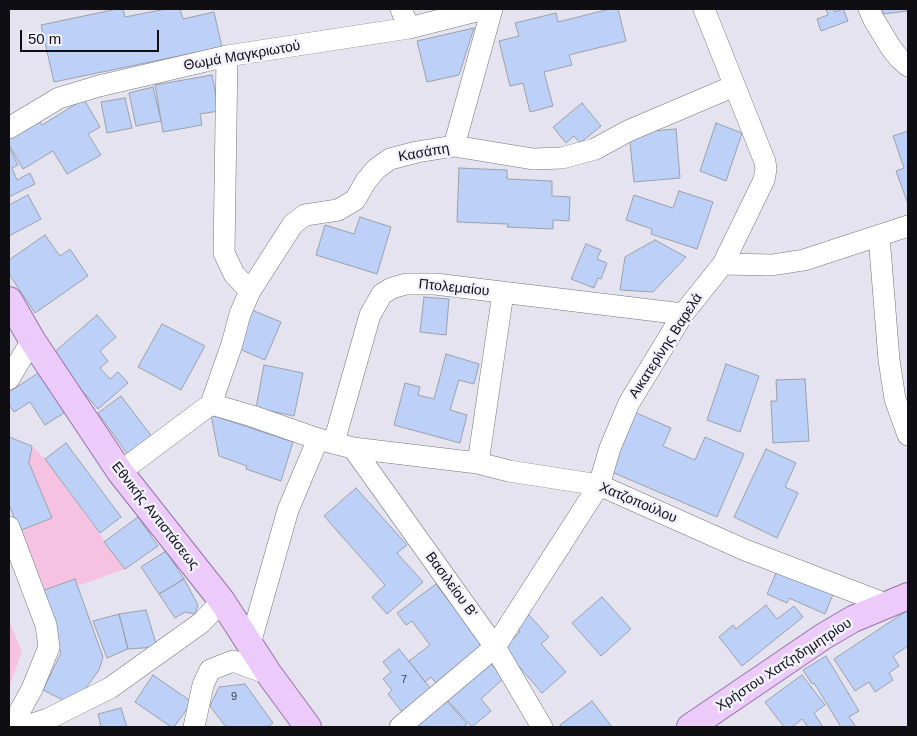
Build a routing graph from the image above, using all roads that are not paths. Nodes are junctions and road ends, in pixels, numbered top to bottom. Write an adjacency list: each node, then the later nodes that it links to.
1 (484, 9): 5 (street, Θωμά Μαγκριωτού)
2 (492, 9): 10 (street)
3 (704, 9): 8 (street, Αικατερίνης Βαρελά)
4 (869, 9): 7 (street)
5 (402, 14): 6 (street, Θωμά Μαγκριωτού)
6 (227, 56): 9 (street, Θωμά Μαγκριωτού); 14 (street)
7 (908, 66)
8 (734, 86): 10 (street, Κασάπη); 13 (street, Αικατερίνης Βαρελά)
9 (9, 128)
10 (454, 146): 14 (street, Κασάπη)
11 (908, 226): 12 (street)
12 (879, 236): 13 (street); 21 (street)
13 (723, 264): 17 (street, Αικατερίνης Βαρελά)
14 (250, 291): 20 (street, Κασάπη)
15 (502, 293): 17 (street, Πτολεμαίου); 22 (street, Πτολεμαίου); 23 (street)
16 (9, 300): 18 (main road, Εθνικής Αντιστάσεως)
17 (683, 314): 25 (street, Αικατερίνης Βαρελά)
18 (32, 340): 19 (street); 24 (main road, Εθνικής Αντιστάσεως)
19 (9, 379)
20 (211, 404): 22 (street); 24 (street)
21 (908, 435)
22 (335, 443): 23 (street, Χατζοπούλου); 29 (street, Πτολεμαίου); 30 (street, Βασιλείου Β')
23 (478, 463): 25 (street, Χατζοπούλου)
24 (120, 472): 28 (main road, Εθνικής Αντιστάσεως)
25 (599, 486): 27 (street, Χατζοπούλου); 30 (street, Αικατερίνης Βαρελά)
26 (9, 527): 32 (street)
27 (897, 600): 37 (main road, Χρήστου Χατζηδημητρίου)
28 (222, 601): 29 (main road, Εθνικής Αντιστάσεως); 32 (street)
29 (250, 644): 31 (main road, Εθνικής Αντιστάσεως)
30 (495, 646): 35 (street, Αικατερίνης Βαρελά); 36 (street, Βασιλείου Β')
31 (269, 674): 33 (street); 34 (main road, Εθνικής Αντιστάσεως)
32 (11, 727)
33 (194, 727)
34 (308, 727)
35 (400, 727)
36 (542, 727)
37 (690, 727)

